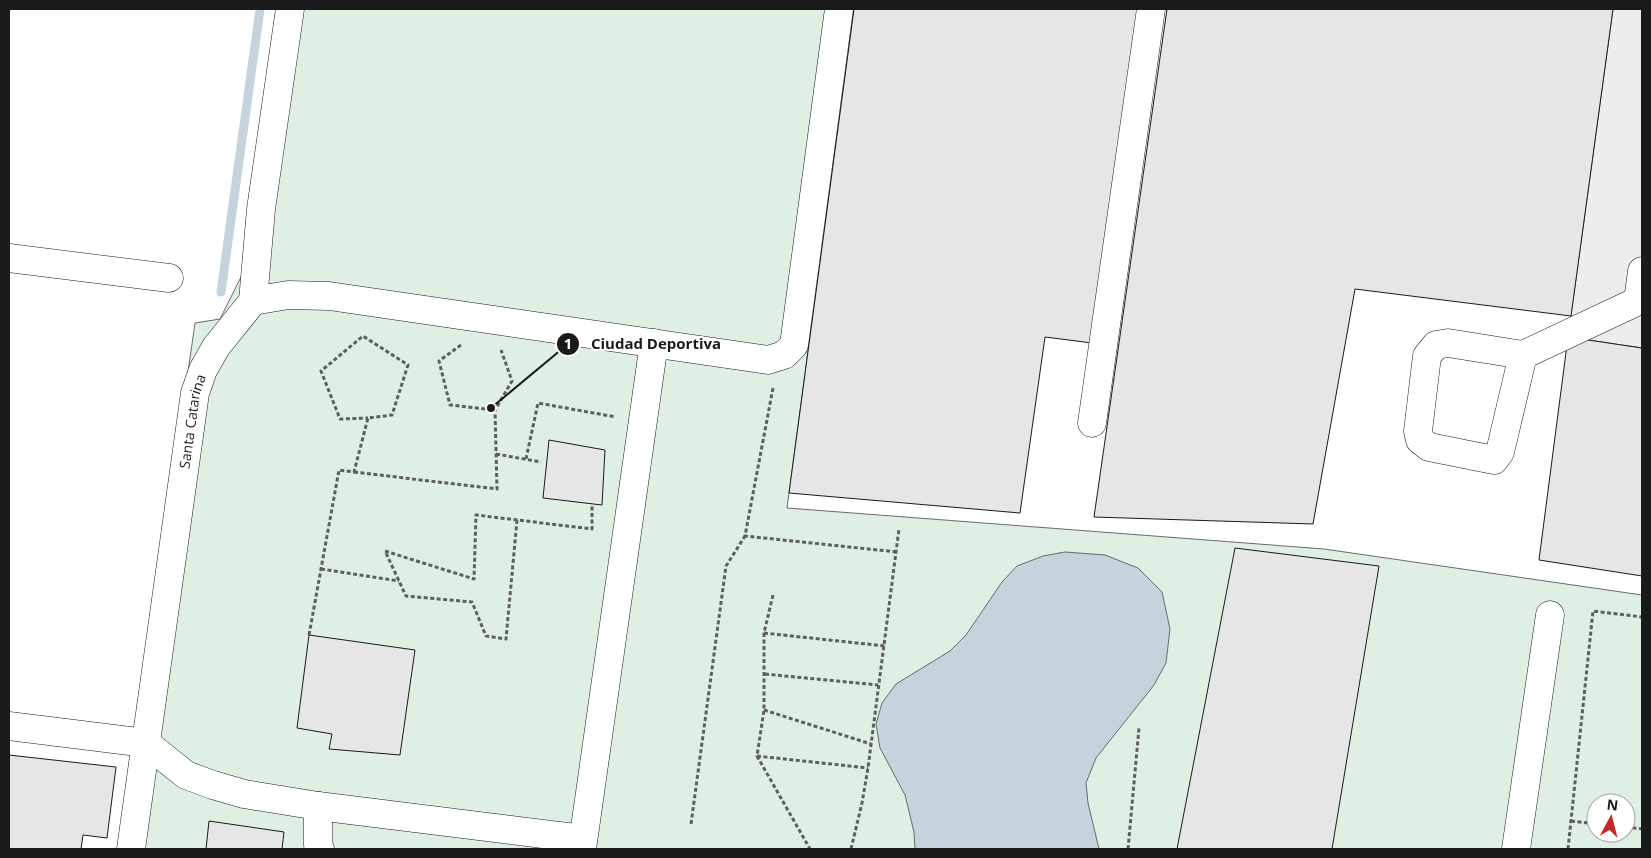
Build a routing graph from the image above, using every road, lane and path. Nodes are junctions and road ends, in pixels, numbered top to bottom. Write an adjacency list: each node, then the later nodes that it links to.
1 (290, 9): 7 (street)
2 (839, 9): 10 (street)
3 (1151, 9): 17 (street)
4 (9, 258): 6 (street)
5 (1642, 271): 8 (street)
6 (169, 278)
7 (253, 300): 10 (street); 40 (street, Santa Catarina)
8 (1640, 301): 12 (street)
9 (462, 343): 14 (path)
10 (654, 343): 48 (street)
11 (500, 348): 14 (path)
12 (1524, 356): 12 (street)
13 (773, 386): 25 (path)
14 (495, 410): 18 (path)
15 (368, 418): 15 (path); 21 (path)
16 (623, 418): 19 (path)
17 (1092, 423)
18 (496, 454): 19 (path); 21 (path)
19 (526, 459): 20 (path)
20 (541, 462)
21 (354, 472): 27 (path)
22 (592, 504): 23 (path)
23 (517, 520): 28 (path); 28 (path)
24 (899, 529): 26 (path)
25 (745, 536): 26 (path); 47 (path)
26 (897, 552): 34 (path)
27 (321, 569): 28 (path); 33 (path)
28 (399, 581)
29 (773, 595): 32 (path)
30 (1550, 614): 54 (street)
31 (1642, 617): 45 (path)
32 (764, 632): 34 (path); 35 (path)
33 (310, 635)
34 (885, 646): 36 (path)
35 (765, 674): 36 (path); 37 (path)
36 (878, 685): 41 (path)
37 (764, 710): 41 (path); 42 (path)
38 (9, 726): 40 (street)
39 (1139, 728): 53 (path)
40 (146, 743): 44 (street); 49 (street, Santa Catarina)
41 (871, 744): 43 (path)
42 (757, 756): 43 (path); 51 (path)
43 (868, 768): 52 (path)
44 (318, 806): 48 (street); 50 (street)
45 (1571, 821): 46 (path); 55 (path)
46 (1586, 823)
47 (691, 824)
48 (582, 844)
49 (131, 849)
50 (320, 849)
51 (810, 849)
52 (851, 849)
53 (1128, 849)
54 (1516, 849)
55 (1568, 849)

